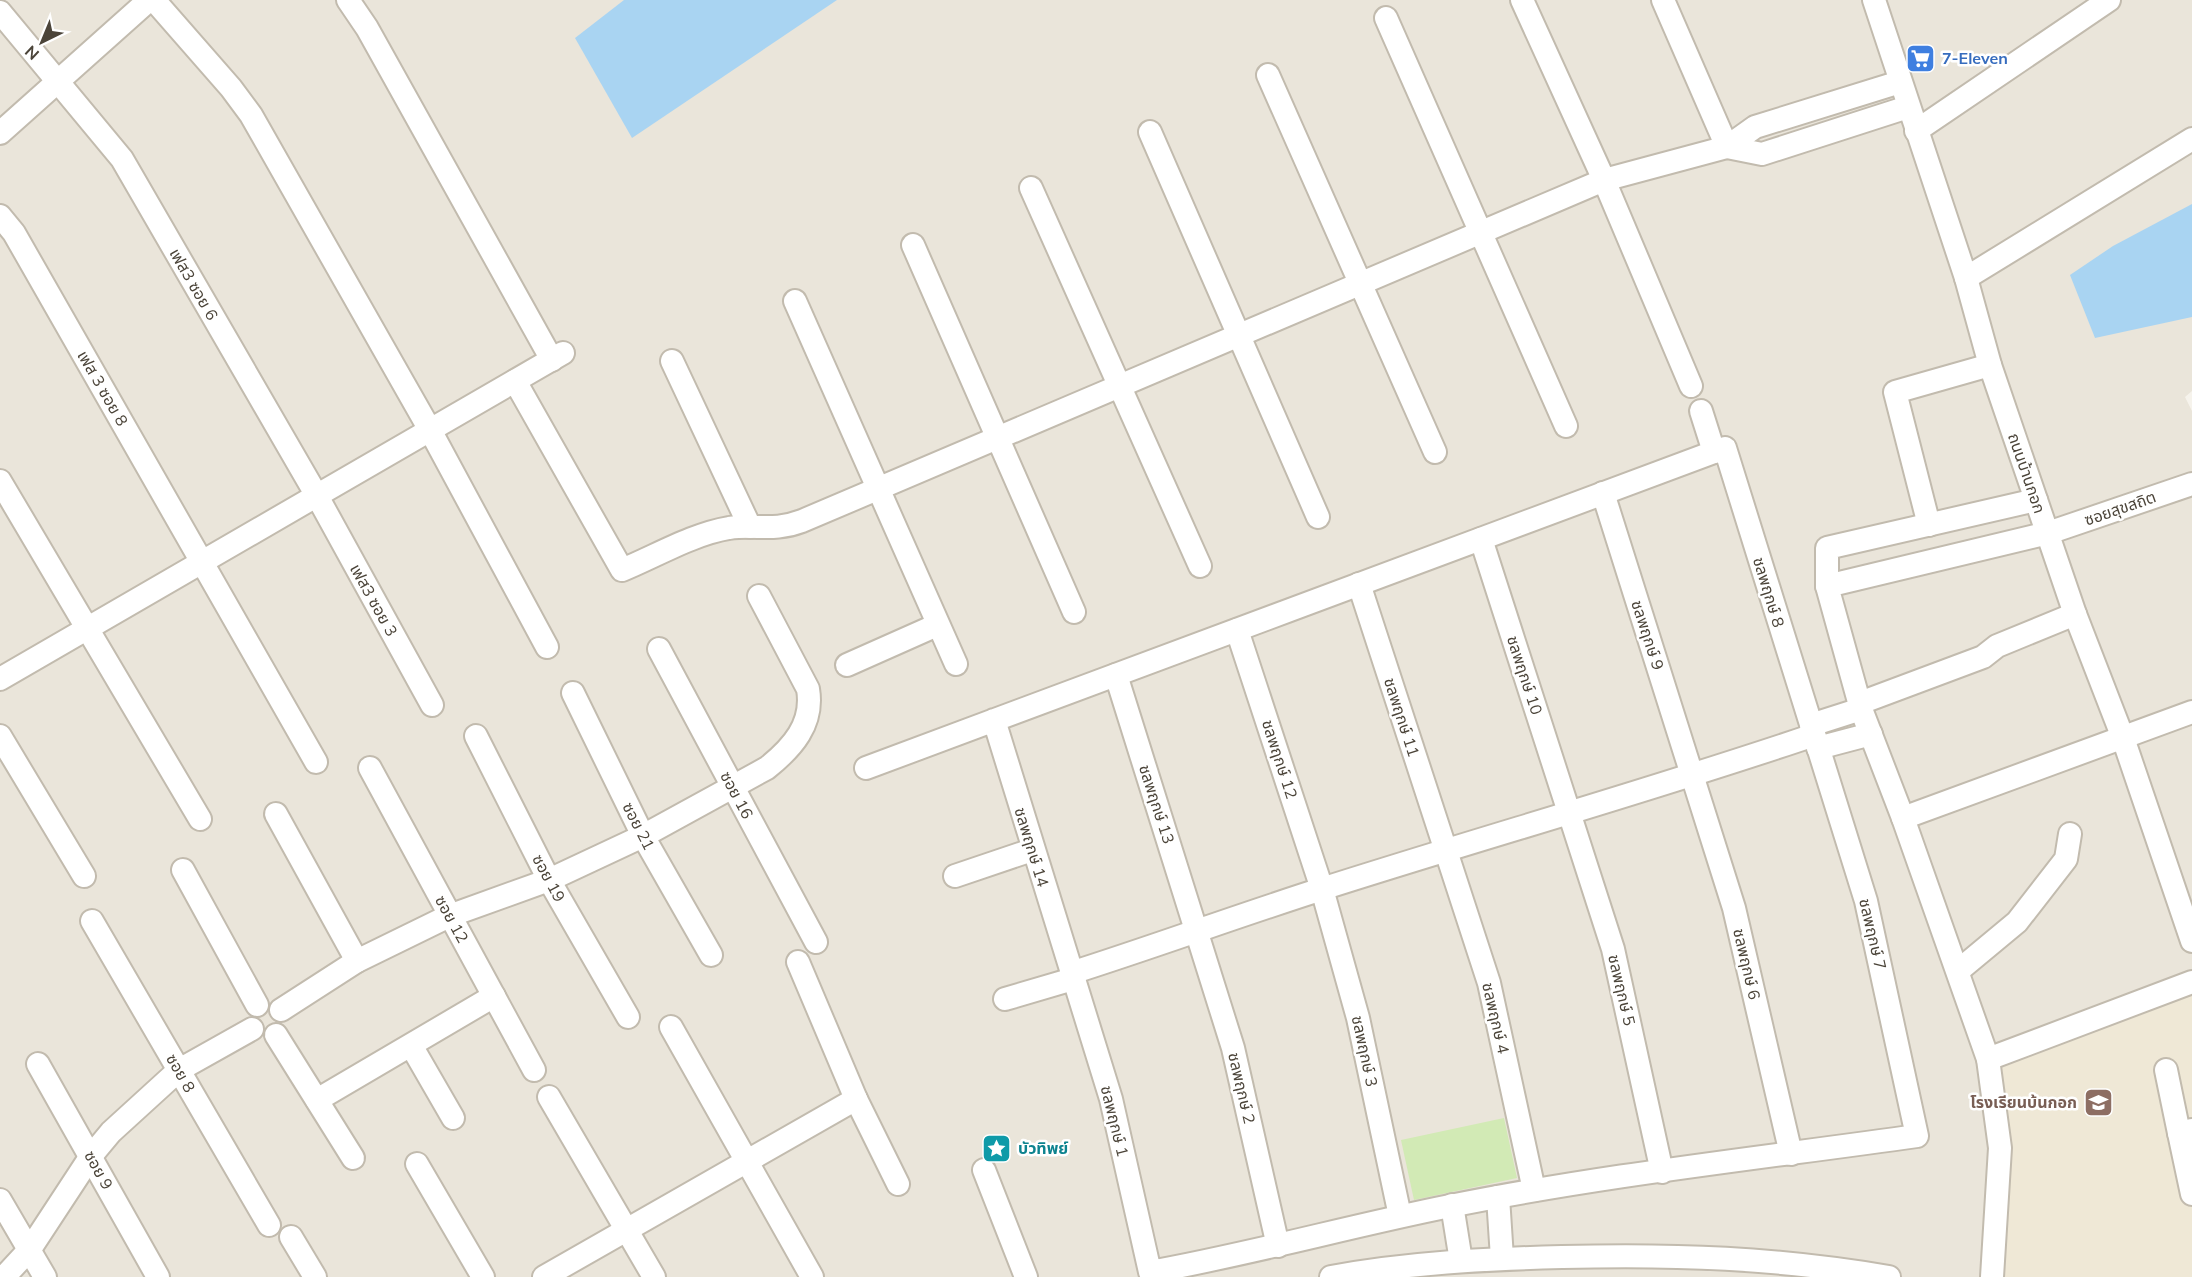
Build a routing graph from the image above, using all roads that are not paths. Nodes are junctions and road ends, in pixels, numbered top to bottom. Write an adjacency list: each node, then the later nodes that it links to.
1 (151, 0): 11 (street); 34 (street)
2 (348, 0): 29 (street)
3 (1522, 0): 18 (street)
4 (1663, 0): 17 (street)
5 (1874, 0): 10 (street, ถนนบ้านกอก)
6 (2109, 0): 13 (street)
7 (0, 12): 11 (street, เฟส3 ซอย 6)
8 (1386, 18): 21 (street)
9 (1268, 75): 24 (street)
10 (1900, 82): 12 (street, ถนนบ้านกอก); 17 (street)
11 (56, 83): 15 (street); 42 (street, เฟส3 ซอย 6)
12 (1908, 107): 13 (street, ถนนบ้านกอก); 17 (street)
13 (1916, 131): 23 (street, ถนนบ้านกอก)
14 (1149, 132): 26 (street)
15 (0, 133)
16 (2192, 139): 23 (street)
17 (1727, 147): 18 (street)
18 (1604, 180): 21 (street); 30 (street)
19 (1031, 188): 31 (street)
20 (0, 216): 49 (street, เฟส 3 ซอย 8)
21 (1482, 233): 24 (street); 33 (street)
22 (913, 245): 35 (street)
23 (1966, 278): 28 (street, ถนนบ้านกอก)
24 (1361, 284): 26 (street); 37 (street)
25 (795, 302): 40 (street)
26 (1240, 336): 31 (street); 44 (street)
27 (672, 361): 46 (street)
28 (1990, 365): 43 (street, ถนนบ้านกอก); 45 (street)
29 (515, 381): 34 (street); 46 (street)
30 (1691, 386)
31 (1120, 387): 35 (street); 50 (street)
32 (1701, 411): 36 (street, ชลพฤกษ์ 8)
33 (1566, 426)
34 (430, 430): 42 (street); 59 (street)
35 (999, 439): 40 (street); 54 (street)
36 (1719, 450): 41 (street); 73 (street, ชลพฤกษ์ 8)
37 (1436, 452)
38 (0, 481): 57 (street)
39 (2192, 484): 47 (street, ซอยสุขสถิต)
40 (879, 490): 46 (street); 56 (street)
41 (1603, 493): 48 (street); 78 (street, ชลพฤกษ์ 9)
42 (317, 496): 49 (street); 66 (street, เฟส3 ซอย 3)
43 (2036, 500): 45 (street); 47 (street, ถนนบ้านกอก)
44 (1318, 517)
45 (1929, 525): 52 (street)
46 (750, 527)
47 (2048, 533): 52 (street, ซอยสุขสถิต); 55 (street, ถนนบ้านกอก)
48 (1481, 539): 51 (street); 80 (street, ชลพฤกษ์ 10)
49 (203, 561): 57 (street); 75 (street, เฟส 3 ซอย 8)
50 (1200, 566)
51 (1359, 584): 58 (street); 87 (street, ชลพฤกษ์ 11)
52 (1827, 586): 67 (street)
53 (759, 596): 79 (street)
54 (1074, 612)
55 (2075, 614): 67 (street); 74 (street, ถนนบ้านกอก)
56 (937, 625): 61 (street); 62 (street)
57 (87, 629): 64 (street); 83 (street)
58 (1237, 630): 63 (street); 92 (street, ชลพฤกษ์ 12)
59 (548, 647)
60 (659, 649): 79 (street, ซอย 16)
61 (847, 664)
62 (956, 664)
63 (1116, 675): 69 (street); 95 (street, ชลพฤกษ์ 13)
64 (0, 679)
65 (573, 693): 85 (street, ซอย 21)
66 (432, 705)
67 (1860, 706): 70 (street); 73 (street)
68 (2192, 712): 74 (street)
69 (994, 720): 77 (street); 86 (street, ชลพฤกษ์ 14)
70 (1870, 734): 73 (street); 82 (street)
71 (0, 736): 89 (street)
72 (476, 736): 91 (street, ซอย 19)
73 (1814, 736): 78 (street); 123 (street, ชลพฤกษ์ 7)
74 (2123, 738): 82 (street); 96 (street, ถนนบ้านกอก)
75 (316, 762)
76 (370, 768): 93 (street, ซอย 12)
77 (866, 768)
78 (1692, 777): 80 (street); 123 (street, ชลพฤกษ์ 6)
79 (733, 787): 85 (street); 97 (street, ซอย 16)
80 (1569, 811): 87 (street); 129 (street, ชลพฤกษ์ 5)
81 (276, 814): 99 (street)
82 (1903, 818): 101 (street)
83 (200, 819)
84 (2070, 834): 101 (street)
85 (643, 836): 91 (street); 98 (street, ซอย 21)
86 (1032, 850): 90 (street); 102 (street, ชลพฤกษ์ 14)
87 (1445, 850): 92 (street); 131 (street, ชลพฤกษ์ 4)
88 (183, 870): 106 (street)
89 (84, 876)
90 (956, 876)
91 (549, 880): 93 (street); 108 (street, ซอย 19)
92 (1322, 888): 95 (street); 136 (street, ชลพฤกษ์ 3)
93 (449, 916): 99 (street); 104 (street, ซอย 12)
94 (92, 921): 115 (street, ซอย 8)
95 (1198, 933): 102 (street); 140 (street, ชลพฤกษ์ 2)
96 (2192, 941)
97 (816, 942)
98 (711, 956)
99 (357, 961): 107 (street)
100 (798, 962): 120 (street)
101 (1958, 971): 113 (street)
102 (1072, 976): 105 (street); 140 (street, ชลพฤกษ์ 1)
103 (2192, 982): 113 (street)
104 (494, 996): 112 (street); 116 (street, ซอย 12)
105 (1005, 999)
106 (257, 1005): 107 (street); 110 (street)
107 (281, 1010): 111 (street)
108 (628, 1017)
109 (671, 1027): 126 (street)
110 (252, 1029): 111 (street); 115 (street)
111 (276, 1035): 119 (street)
112 (412, 1047): 119 (street); 121 (street)
113 (1988, 1059): 156 (street)
114 (38, 1064): 124 (street, ซอย 9)
115 (179, 1070): 124 (street); 137 (street, ซอย 8)
116 (534, 1070)
117 (2166, 1070): 122 (street)
118 (549, 1097): 138 (street)
119 (317, 1100): 125 (street)
120 (856, 1100): 126 (street); 130 (street)
121 (453, 1118)
122 (2186, 1131): 132 (street)
123 (1791, 1154): 129 (street)
124 (92, 1156): 141 (street); 147 (street, ซอย 9)
125 (352, 1158)
126 (748, 1161): 138 (street); 152 (street)
127 (417, 1164): 149 (street)
128 (984, 1170): 153 (street)
129 (1662, 1172): 131 (street)
130 (898, 1184)
131 (1534, 1190): 133 (street)
132 (2192, 1194)
133 (1498, 1197): 135 (street); 142 (street)
134 (0, 1200): 141 (street)
135 (1452, 1205): 136 (street); 143 (street)
136 (1400, 1216): 140 (street)
137 (269, 1225)
138 (626, 1230): 150 (street); 151 (street)
139 (291, 1238): 148 (street)
140 (1278, 1246)
141 (30, 1249): 145 (street); 146 (street)
142 (1502, 1258): 143 (street); 144 (street)
143 (1461, 1261): 154 (street)
144 (1841, 1273): 155 (street)
145 (4, 1277)
146 (45, 1277)
147 (158, 1277)
148 (315, 1277)
149 (483, 1277)
150 (544, 1277)
151 (654, 1277)
152 (812, 1277)
153 (1026, 1277)
154 (1331, 1277)
155 (1889, 1277)
156 (1992, 1277)

